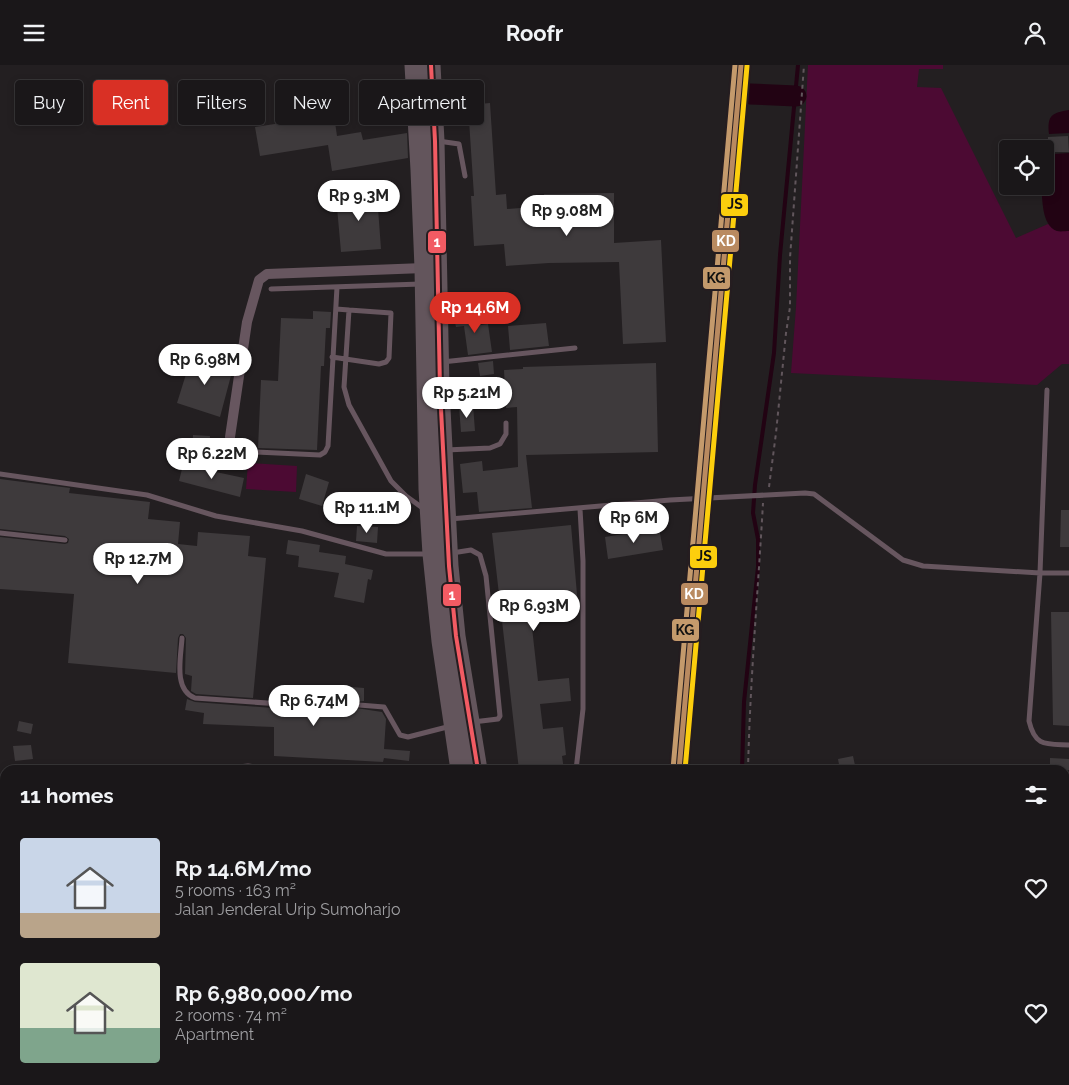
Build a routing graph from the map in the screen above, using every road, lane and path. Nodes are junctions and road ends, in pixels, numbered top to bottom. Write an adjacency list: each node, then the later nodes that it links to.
1 (414, 65): 4 (highway)
2 (430, 65): 6 (highway)
3 (804, 65): 23 (path)
4 (415, 80)
5 (417, 125): 8 (highway)
6 (435, 141): 7 (lane); 16 (highway)
7 (465, 176)
8 (424, 276): 9 (lane); 19 (street); 25 (highway)
9 (337, 287): 10 (lane); 11 (lane)
10 (271, 289)
11 (336, 309): 12 (lane); 14 (lane)
12 (349, 310): 15 (lane); 15 (lane)
13 (575, 348): 16 (lane)
14 (332, 357): 15 (lane); 21 (lane)
15 (347, 359): 25 (lane)
16 (439, 363): 20 (highway)
17 (1048, 390): 30 (lane)
18 (506, 423): 20 (lane)
19 (230, 437)
20 (443, 451): 26 (highway)
21 (256, 452)
22 (0, 474): 29 (lane)
23 (763, 495): 24 (lane); 30 (lane); 39 (path)
24 (580, 509): 26 (lane); 38 (lane)
25 (429, 512): 26 (lane); 29 (highway)
26 (448, 519): 29 (highway)
27 (0, 533): 28 (lane)
28 (65, 540)
29 (440, 554): 35 (highway); 35 (lane)
30 (1040, 573): 31 (lane); 36 (lane)
31 (1069, 573)
32 (182, 638): 33 (lane)
33 (295, 705)
34 (359, 705): 35 (lane)
35 (461, 724): 37 (highway)
36 (1069, 745)
37 (466, 765)
38 (577, 765)
39 (748, 765)

